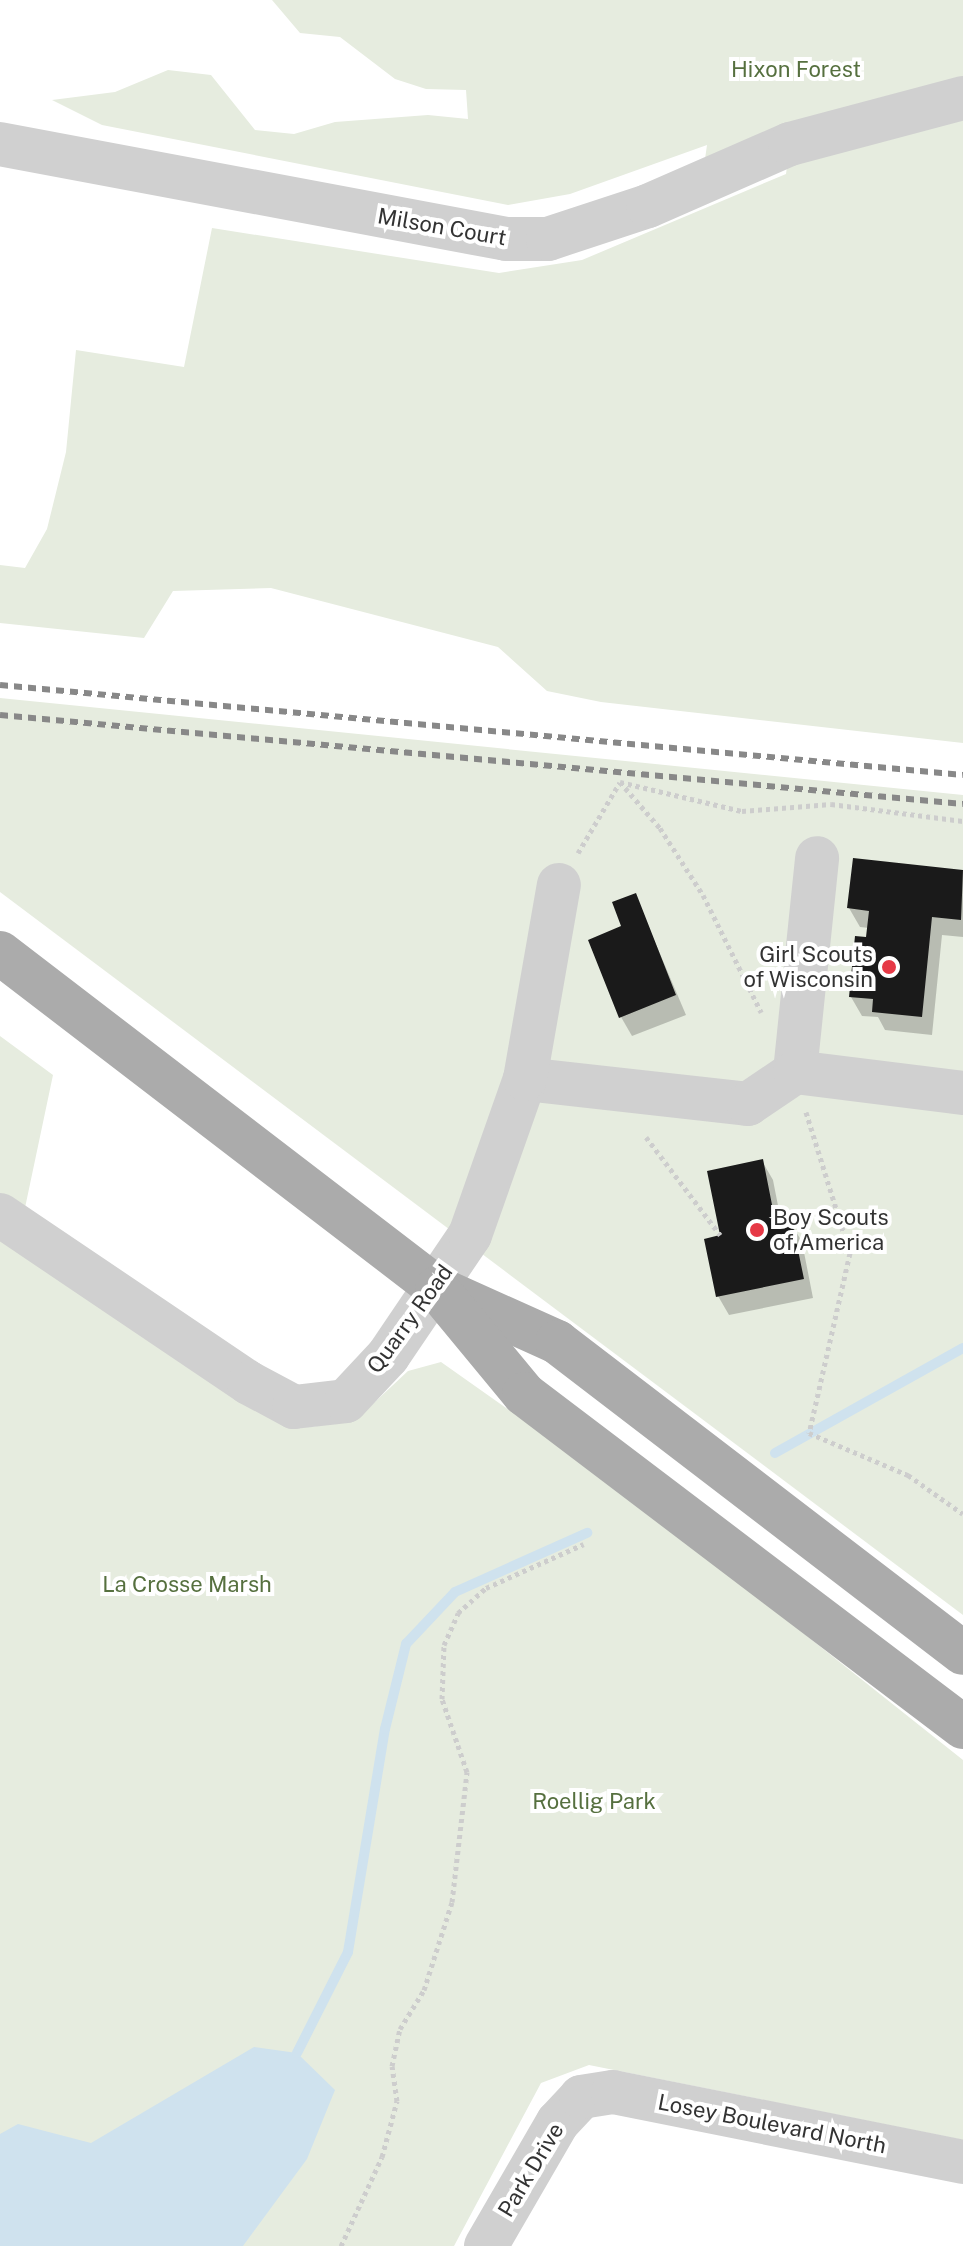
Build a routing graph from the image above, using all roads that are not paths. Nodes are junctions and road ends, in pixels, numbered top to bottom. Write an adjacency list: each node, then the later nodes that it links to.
1 (963, 98): 2 (street, Milson Court)
2 (0, 144)
3 (817, 858): 6 (street)
4 (559, 885): 7 (street, Quarry Road)
5 (0, 953): 10 (main road)
6 (793, 1073): 7 (street); 8 (street)
7 (525, 1079): 10 (street, Quarry Road)
8 (963, 1093)
9 (0, 1215): 10 (street, Quarry Road)
10 (437, 1288): 11 (main road); 12 (main road)
11 (963, 1653)
12 (963, 1727)
13 (581, 2097): 14 (street, Losey Boulevard North); 15 (street, Park Drive)
14 (963, 2162)
15 (486, 2246)

